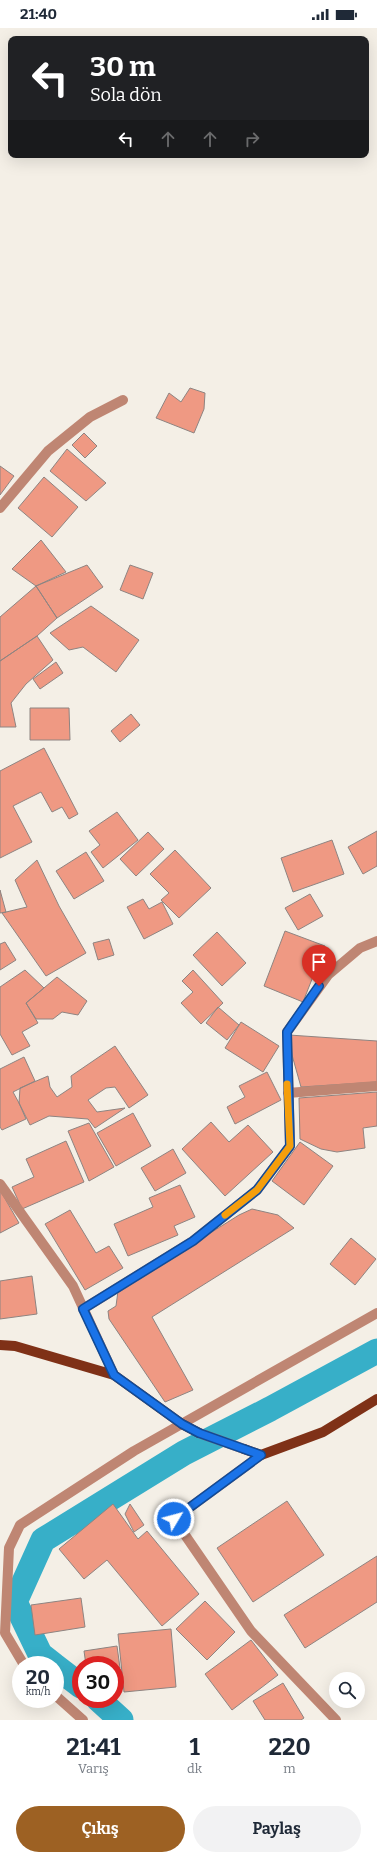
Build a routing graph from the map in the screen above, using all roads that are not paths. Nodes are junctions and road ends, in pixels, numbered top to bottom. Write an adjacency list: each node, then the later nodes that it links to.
1 (123, 400): 2 (street)
2 (0, 508)
3 (377, 942): 5 (street)
4 (377, 1086): 5 (street)
5 (288, 1093): 7 (street)
6 (0, 1184): 7 (street)
7 (83, 1309): 10 (street)
8 (377, 1313): 12 (street)
9 (0, 1345): 10 (main road)
10 (114, 1375): 12 (main road)
11 (377, 1399): 15 (main road)
12 (182, 1424): 13 (main road); 16 (street)
13 (199, 1433): 14 (street)
14 (244, 1448): 15 (main road)
15 (261, 1455): 19 (street)
16 (19, 1656)
17 (64, 1703): 18 (street)
18 (83, 1720)
19 (336, 1720)

